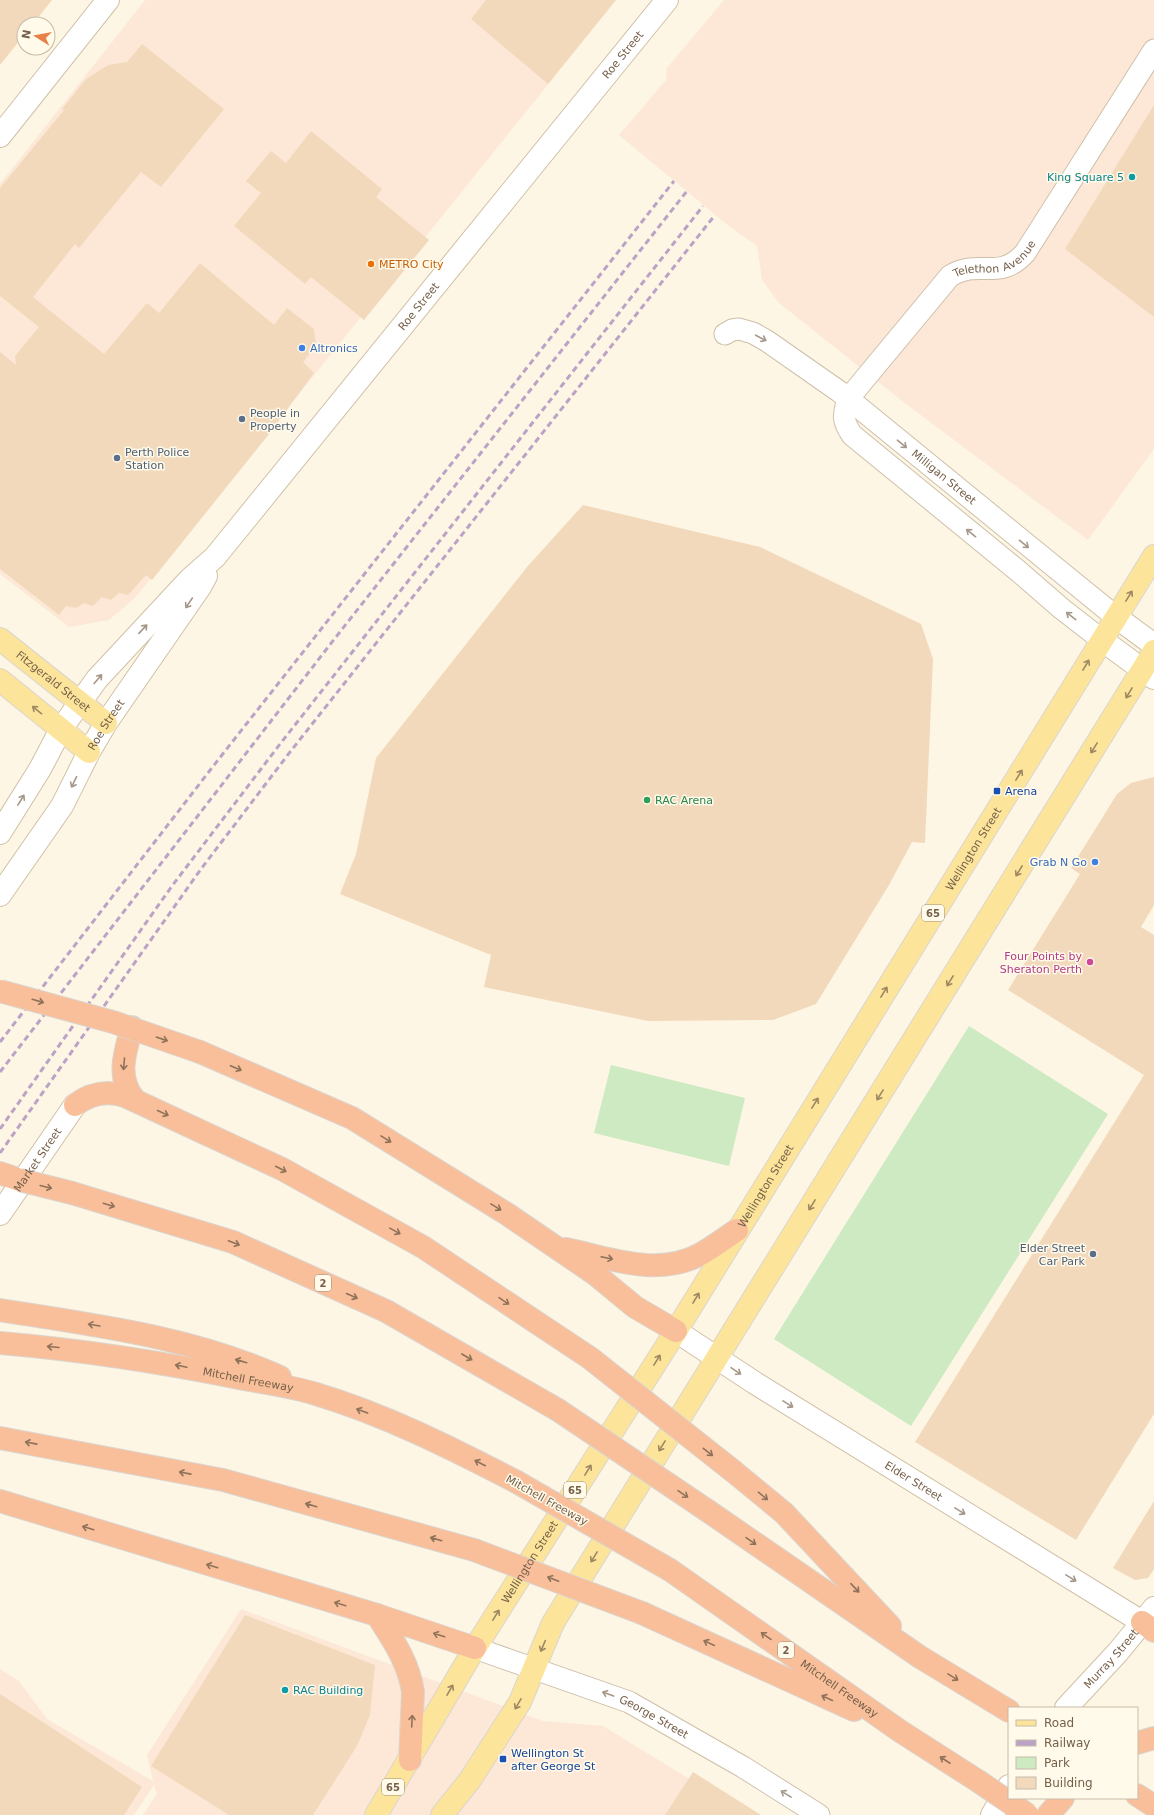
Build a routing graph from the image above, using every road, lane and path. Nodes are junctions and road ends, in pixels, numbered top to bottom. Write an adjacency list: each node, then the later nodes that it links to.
1 (108, 0): 4 (main road)
2 (667, 0): 8 (main road, Roe Street)
3 (1154, 50): 6 (street, Telethon Avenue)
4 (0, 136)
5 (725, 334): 6 (street, Milligan Street, one-way to 6)
6 (848, 399): 9 (street, Milligan Street, one-way to 9); 11 (street, Telethon Avenue, one-way to 6)
7 (1154, 556): 9 (main road, Wellington Street / 65, one-way to 7)
8 (215, 557): 16 (main road, Roe Street, one-way to 8); 17 (main road, Roe Street, one-way to 17)
9 (1116, 617): 11 (main road, Wellington Street / 65); 12 (main road, Milligan Street)
10 (0, 639): 16 (main road, Fitzgerald Street)
11 (1102, 640): 14 (main road); 29 (main road, Wellington Street / 65, one-way to 11)
12 (1154, 645)
13 (1154, 651): 14 (main road)
14 (1148, 674): 34 (main road, one-way to 34)
15 (0, 680): 18 (main road, one-way to 15)
16 (80, 702): 17 (main road, Fitzgerald Street); 18 (main road, Roe Street)
17 (106, 723): 19 (main road, Roe Street)
18 (61, 729): 19 (main road); 20 (main road, Roe Street, one-way to 18)
19 (89, 752): 21 (main road, Roe Street, one-way to 21)
20 (0, 832)
21 (0, 895)
22 (0, 991): 30 (highway, one-way to 30, bridge)
23 (132, 1027): 24 (highway, one-way to 24)
24 (134, 1099): 25 (highway); 41 (highway, 2, one-way to 41, bridge)
25 (75, 1105): 28 (main road, Market Street)
26 (0, 1173): 27 (highway)
27 (10, 1179): 41 (highway, 2, one-way to 41, bridge)
28 (0, 1214)
29 (737, 1230): 30 (highway, one-way to 29); 32 (main road, Wellington Street / 65, one-way to 29)
30 (555, 1247): 32 (highway)
31 (0, 1310): 35 (highway, one-way to 31)
32 (676, 1331): 34 (main road, Elder Street); 40 (main road, Wellington Street / 65, one-way to 32)
33 (0, 1343): 35 (highway, Mitchell Freeway / 2, one-way to 33)
34 (717, 1358): 39 (main road, Elder Street, one-way to 39); 42 (main road, one-way to 42)
35 (315, 1394): 45 (highway, Mitchell Freeway / 2, one-way to 35, bridge)
36 (0, 1438): 45 (highway, one-way to 36, bridge)
37 (0, 1501): 38 (highway, one-way to 37)
38 (377, 1615): 40 (highway, one-way to 38); 48 (highway, one-way to 38)
39 (1151, 1622): 43 (main road, Murray Street)
40 (475, 1648): 42 (street, George Street); 48 (main road, Wellington Street / 65, one-way to 40)
41 (920, 1657): 44 (highway, 2, one-way to 44)
42 (534, 1668): 52 (main road, one-way to 52); 53 (street, George Street, one-way to 42)
43 (1067, 1707)
44 (1008, 1710)
45 (900, 1731): 55 (highway, Mitchell Freeway / 2, one-way to 45, bridge)
46 (1154, 1738): 47 (highway)
47 (1138, 1743)
48 (410, 1760): 51 (main road, Wellington Street / 65)
49 (1008, 1788): 54 (main road)
50 (1062, 1799): 56 (highway)
51 (376, 1815)
52 (442, 1815)
53 (819, 1815)
54 (992, 1815)
55 (1028, 1815)
56 (1048, 1815)

